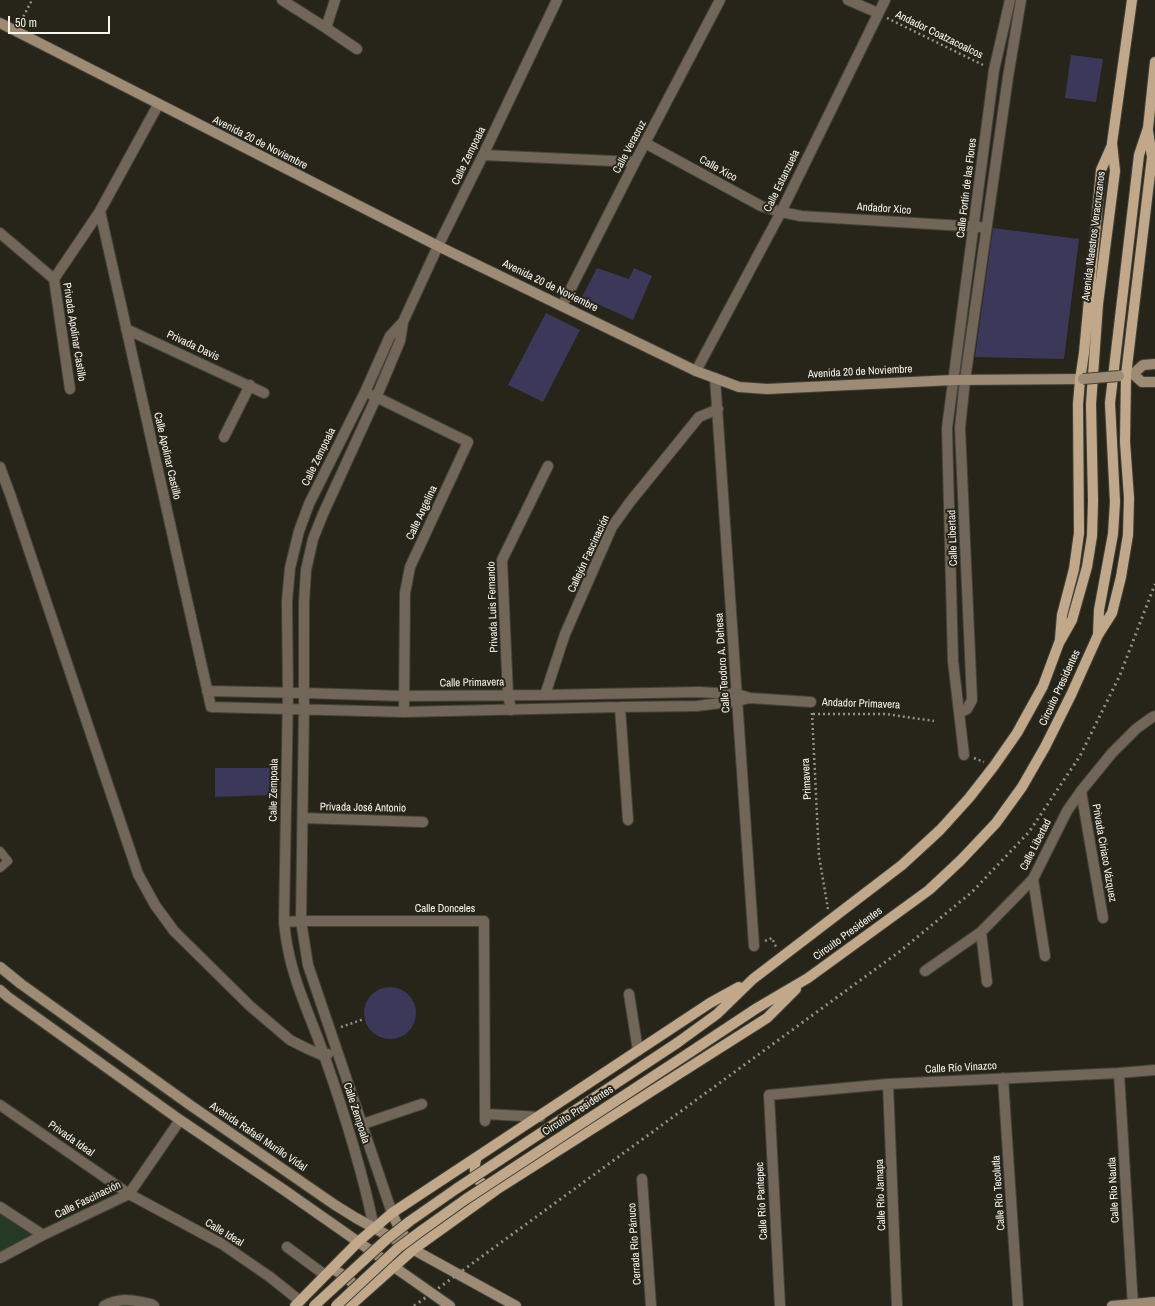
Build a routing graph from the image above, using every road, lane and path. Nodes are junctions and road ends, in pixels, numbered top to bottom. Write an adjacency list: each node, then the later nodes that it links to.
1 (32, 0): 14 (path)
2 (282, 0): 13 (street)
3 (335, 0): 13 (street)
4 (557, 0): 22 (street, Calle Zempoala)
5 (720, 0): 20 (street, Calle Veracruz)
6 (848, 0): 11 (street)
7 (885, 0): 11 (street, Calle Estanzuela)
8 (1010, 0): 17 (street, Calle Fortín de las Flores)
9 (1021, 0): 27 (street)
10 (1132, 0): 21 (main road, Avenida Maestros Veracruzanos)
11 (878, 14): 17 (path, Andador Coatzacoalcos); 25 (street, Calle Estanzuela)
12 (0, 23): 14 (main road, Avenida 20 de Noviembre)
13 (326, 28): 15 (street)
14 (16, 31): 18 (main road, Avenida 20 de Noviembre)
15 (357, 50)
16 (1155, 62): 19 (main road)
17 (994, 70): 26 (street, Calle Fortín de las Flores)
18 (158, 104): 24 (street); 29 (main road, Avenida 20 de Noviembre)
19 (1148, 128): 36 (main road); 54 (main road, Circuito Presidentes)
20 (645, 143): 23 (street, Calle Veracruz); 25 (street, Calle Xico)
21 (1112, 143): 40 (main road); 47 (main road, Avenida Maestros Veracruzanos)
22 (483, 155): 23 (street); 29 (street, Calle Zempoala)
23 (634, 162): 31 (street, Calle Veracruz)
24 (100, 211): 30 (street); 33 (street, Calle Apolinar Castillo)
25 (781, 212): 26 (street, Andador Xico); 35 (street, Calle Estanzuela)
26 (974, 227): 27 (street, Andador Xico); 38 (street, Calle Fortín de las Flores)
27 (986, 228): 39 (street)
28 (0, 233): 30 (street)
29 (438, 246): 31 (main road, Avenida 20 de Noviembre); 32 (street, Calle Zempoala)
30 (54, 279): 43 (street, Privada Apolinar Castillo)
31 (562, 306): 35 (main road, Avenida 20 de Noviembre)
32 (403, 322): 44 (street, Calle Zempoala); 46 (street, Calle Zempoala)
33 (126, 329): 42 (street, Privada Davis); 56 (street, Calle Apolinar Castillo)
34 (1155, 364): 36 (main road, Avenida 20 de Noviembre)
35 (696, 371): 37 (main road, Avenida 20 de Noviembre)
36 (1126, 375): 40 (main road, Avenida 20 de Noviembre, bridge); 41 (main road); 54 (main road)
37 (716, 378): 38 (main road, Avenida 20 de Noviembre); 48 (street, Calle Teodoro A. Dehesa)
38 (953, 380): 39 (main road, Avenida 20 de Noviembre); 49 (street, Calle Libertad)
39 (965, 380): 40 (main road, Avenida 20 de Noviembre); 50 (street, Calle Libertad)
40 (1082, 380): 55 (main road)
41 (1155, 382)
42 (250, 386): 45 (street, Privada Davis); 51 (street)
43 (70, 389)
44 (365, 392): 46 (street, Calle Angelina); 57 (street, Calle Zempoala)
45 (264, 393)
46 (376, 398): 58 (street, Calle Zempoala); 60 (street, Calle Angelina)
47 (1091, 404): 55 (main road, Circuito Presidentes)
48 (718, 409): 61 (street, Callejón Fascinación); 62 (street, Calle Teodoro A. Dehesa)
49 (947, 428): 50 (street); 69 (street, Calle Libertad)
50 (960, 428): 69 (street, Calle Libertad)
51 (224, 437)
52 (548, 466): 59 (street, Privada Luis Fernando)
53 (0, 467): 101 (street)
54 (1098, 635): 92 (main road, Circuito Presidentes)
55 (1059, 643): 74 (main road, Circuito Presidentes)
56 (207, 691): 57 (street, Calle Primavera); 65 (street, Calle Apolinar Castillo)
57 (288, 693): 58 (street, Calle Primavera); 65 (street, Calle Zempoala)
58 (304, 693): 60 (street, Calle Primavera); 66 (street, Calle Zempoala)
59 (508, 695): 60 (street, Calle Primavera); 61 (street, Calle Primavera); 67 (street, Privada Luis Fernando)
60 (403, 696): 68 (street, Calle Angelina)
61 (545, 696): 62 (street, Calle Primavera)
62 (737, 698): 63 (street, Andador Primavera); 64 (street); 87 (street, Calle Teodoro A. Dehesa)
63 (811, 702): 70 (path, Primavera)
64 (620, 707): 67 (street); 77 (street)
65 (287, 709): 66 (street); 85 (street, Calle Zempoala)
66 (304, 709): 68 (street); 76 (street, Calle Zempoala)
67 (511, 710): 68 (street)
68 (404, 712)
69 (959, 713): 73 (street, Calle Libertad)
70 (812, 714): 72 (path, Andador Primavera); 83 (path, Primavera)
71 (1155, 716): 75 (street, Calle Libertad)
72 (934, 721)
73 (964, 755): 74 (path)
74 (994, 766): 83 (main road, Circuito Presidentes)
75 (1081, 791): 81 (street, Calle Libertad); 82 (street, Privada Ciriaco Vázquez)
76 (303, 818): 78 (street, Privada José Antonio); 84 (street, Calle Zempoala)
77 (628, 820)
78 (423, 822)
79 (0, 851): 80 (lane)
80 (0, 868)
81 (1033, 879): 86 (street, Calle Libertad); 88 (street)
82 (1103, 918)
83 (830, 920): 89 (main road, Circuito Presidentes)
84 (301, 921): 85 (street, Calle Donceles); 98 (street, Calle Zempoala); 109 (street, Calle Donceles)
85 (284, 922): 101 (street, Calle Zempoala)
86 (981, 932): 91 (street, Calle Libertad); 94 (street)
87 (754, 946): 89 (path)
88 (1045, 956)
89 (781, 958): 93 (main road, Circuito Presidentes)
90 (0, 967): 113 (main road, Avenida Rafaél Murillo Vidal)
91 (925, 971)
92 (808, 978): 115 (main road); 135 (main road, Circuito Presidentes, bridge)
93 (753, 979): 100 (main road); 134 (main road, Circuito Presidentes, bridge)
94 (987, 982)
95 (0, 990): 110 (main road)
96 (629, 994): 100 (street)
97 (364, 1019): 98 (path)
98 (331, 1030): 99 (street, Calle Zempoala)
99 (338, 1050): 101 (street); 111 (street, Calle Zempoala)
100 (638, 1051): 109 (main road)
101 (324, 1056): 120 (street, Calle Zempoala)
102 (1155, 1070): 103 (street, Calle Río Vinazco)
103 (1119, 1073): 104 (street, Calle Río Vinazco); 131 (street, Calle Río Nautla)
104 (1003, 1078): 105 (street, Calle Río Vinazco); 142 (street, Calle Río Tecolutla)
105 (888, 1084): 106 (street, Calle Río Vinazco); 141 (street, Calle Río Jamapa)
106 (769, 1095): 140 (street, Calle Río Pantepec)
107 (422, 1104): 111 (street)
108 (0, 1105): 117 (street, Privada Ideal)
109 (540, 1117): 112 (main road)
110 (180, 1120): 116 (main road); 117 (street, Calle Fascinación)
111 (363, 1124): 119 (street, Calle Zempoala)
112 (477, 1157): 115 (main road); 119 (main road)
113 (294, 1176): 116 (main road); 120 (main road, Avenida Rafaél Murillo Vidal)
114 (642, 1180): 139 (street, Cerrada Río Pánuco)
115 (499, 1188): 124 (main road)
116 (284, 1190): 122 (main road)
117 (129, 1194): 121 (street, Calle Fascinación); 130 (street, Calle Ideal)
118 (0, 1207): 121 (street)
119 (392, 1213): 120 (main road); 124 (main road, Calle Zempoala)
120 (374, 1228): 122 (main road); 124 (main road, Avenida Rafaél Murillo Vidal); 126 (main road, Calle Zempoala)
121 (43, 1235): 125 (street, Calle Fascinación)
122 (358, 1242): 126 (main road); 127 (main road)
123 (287, 1247): 127 (street)
124 (414, 1249): 126 (main road); 138 (main road, Avenida Rafaél Murillo Vidal)
125 (0, 1258)
126 (394, 1267): 128 (main road); 137 (main road)
127 (328, 1272): 128 (main road); 130 (main road)
128 (358, 1298): 136 (main road)
129 (1155, 1302): 131 (main road)
130 (298, 1303)
131 (1133, 1305): 143 (main road)
132 (104, 1306): 133 (street)
133 (154, 1306)
134 (314, 1306)
135 (336, 1306)
136 (350, 1306)
137 (450, 1306)
138 (516, 1306)
139 (651, 1306)
140 (780, 1306)
141 (897, 1306)
142 (1018, 1306)
143 (1112, 1306)

